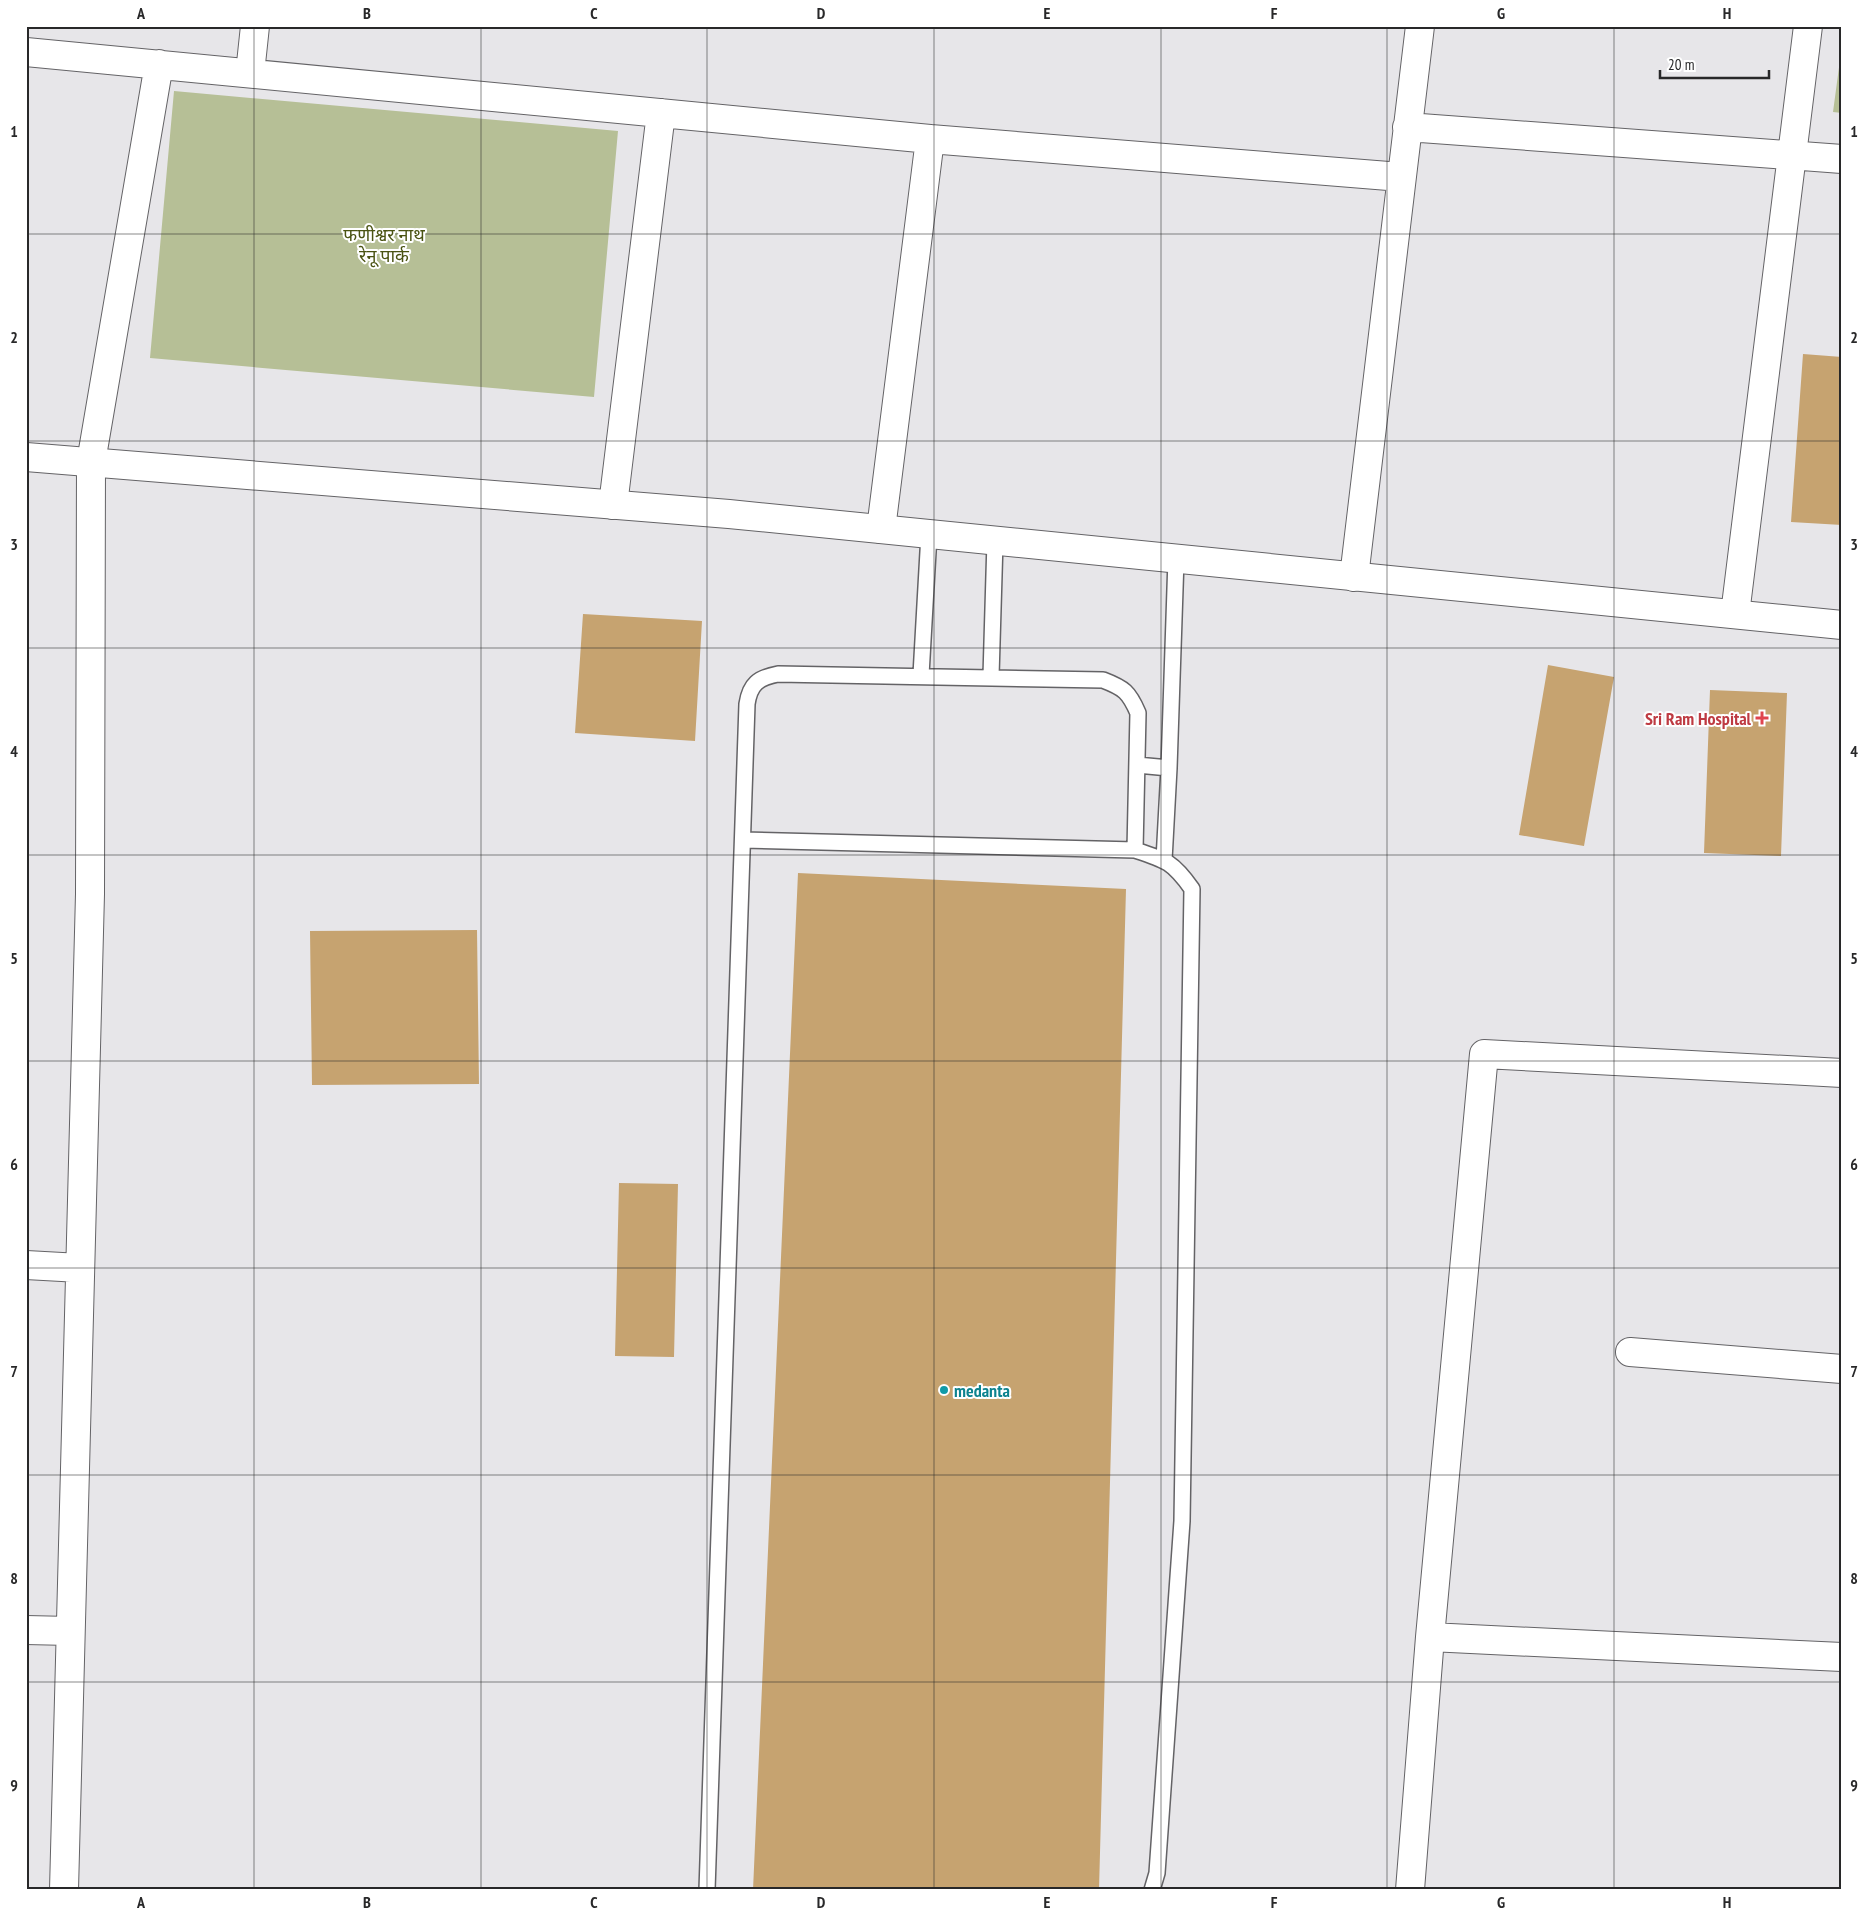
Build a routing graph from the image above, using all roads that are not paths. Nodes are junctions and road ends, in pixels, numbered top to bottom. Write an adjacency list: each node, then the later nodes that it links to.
1 (256, 26): 6 (street)
2 (1420, 26): 8 (street)
3 (1808, 26): 10 (street)
4 (26, 52): 5 (street)
5 (159, 64): 6 (street); 14 (street)
6 (250, 73): 7 (street)
7 (660, 113): 9 (street); 15 (street)
8 (1407, 127): 10 (street); 12 (street)
9 (930, 139): 12 (street); 16 (street)
10 (1792, 154): 11 (street); 21 (street)
11 (1842, 158)
12 (1401, 177): 20 (street)
13 (26, 457): 14 (street)
14 (91, 462): 15 (street); 32 (street)
15 (613, 505): 16 (street)
16 (880, 529): 17 (street)
17 (929, 534): 18 (street); 23 (lane)
18 (995, 541): 19 (street); 24 (lane)
19 (1176, 559): 20 (street); 26 (lane)
20 (1354, 577): 21 (street)
21 (1735, 614): 22 (street)
22 (1842, 625)
23 (920, 675): 24 (lane); 27 (lane)
24 (991, 676): 25 (lane)
25 (1137, 766): 26 (lane); 28 (lane)
26 (1169, 768): 29 (lane)
27 (743, 840): 28 (lane); 41 (lane)
28 (1135, 850): 29 (lane)
29 (1164, 860): 39 (lane)
30 (1842, 1073): 37 (street)
31 (26, 1265): 32 (street)
32 (80, 1268): 36 (street)
33 (1630, 1352): 34 (street)
34 (1842, 1369)
35 (26, 1630): 36 (street)
36 (70, 1631): 40 (street)
37 (1430, 1637): 38 (street); 44 (street)
38 (1842, 1657)
39 (1157, 1873): 42 (lane); 43 (lane)
40 (64, 1890)
41 (707, 1890)
42 (1152, 1890)
43 (1157, 1890)
44 (1410, 1890)

